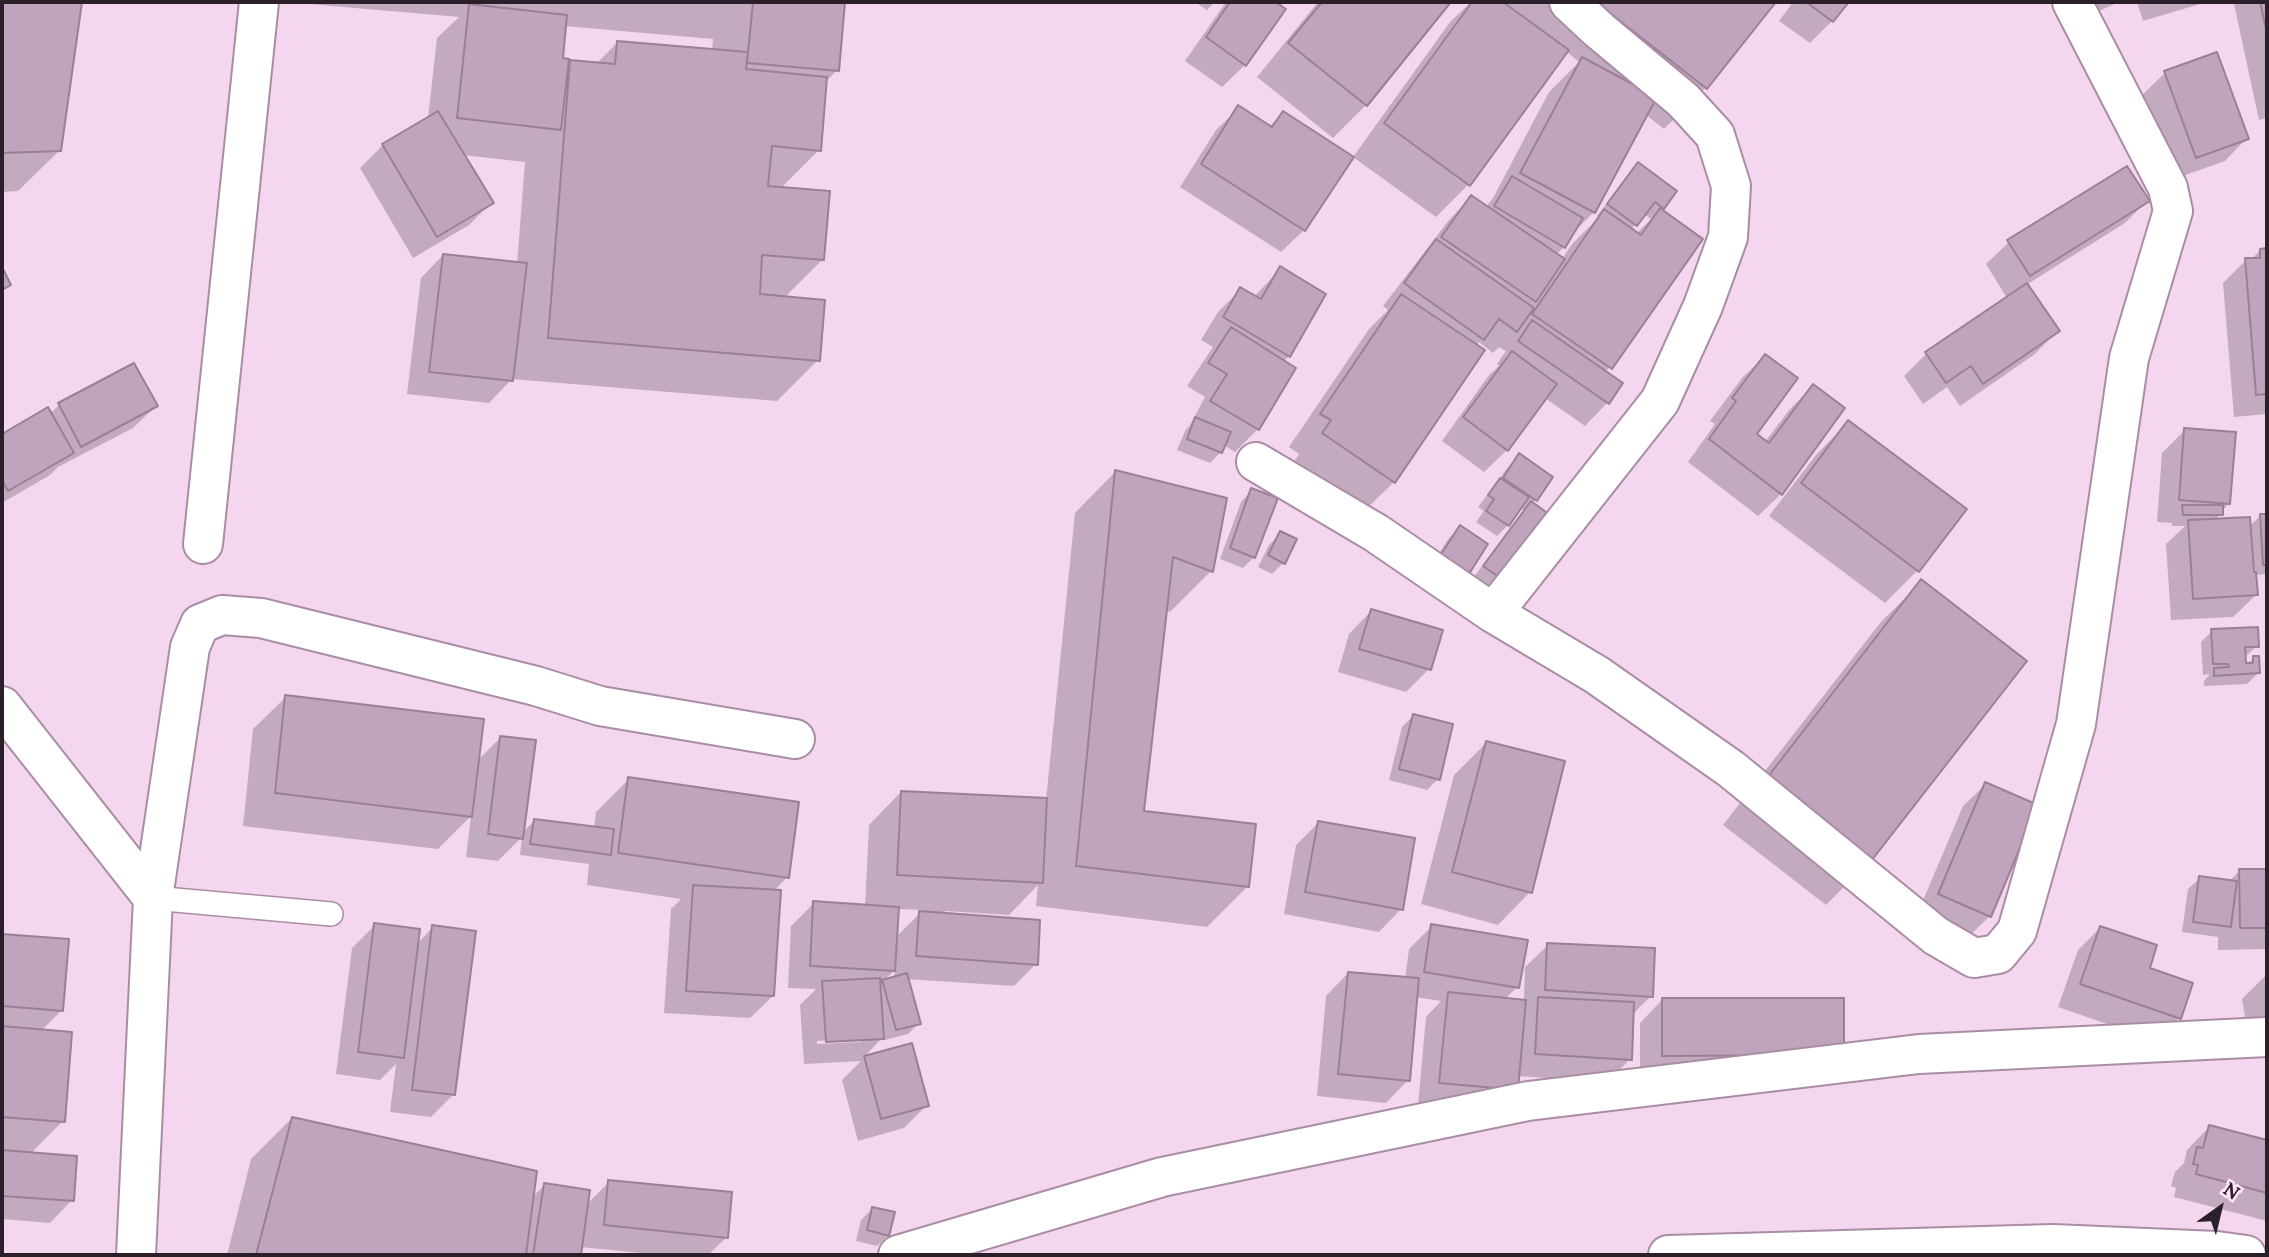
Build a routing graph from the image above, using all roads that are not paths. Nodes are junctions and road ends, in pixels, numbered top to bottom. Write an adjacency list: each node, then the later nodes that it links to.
1 (259, 2): 5 (street)
2 (1569, 2): 6 (street)
3 (2072, 2): 6 (street)
4 (1255, 462): 6 (street)
5 (203, 544)
6 (1493, 613)
7 (2, 706): 9 (street)
8 (795, 739): 9 (street)
9 (153, 898): 10 (lane); 12 (street)
10 (331, 914)
11 (2267, 1037): 13 (street)
12 (143, 1254)
13 (898, 1255)
14 (1668, 1255): 15 (street)
15 (2245, 1255)

